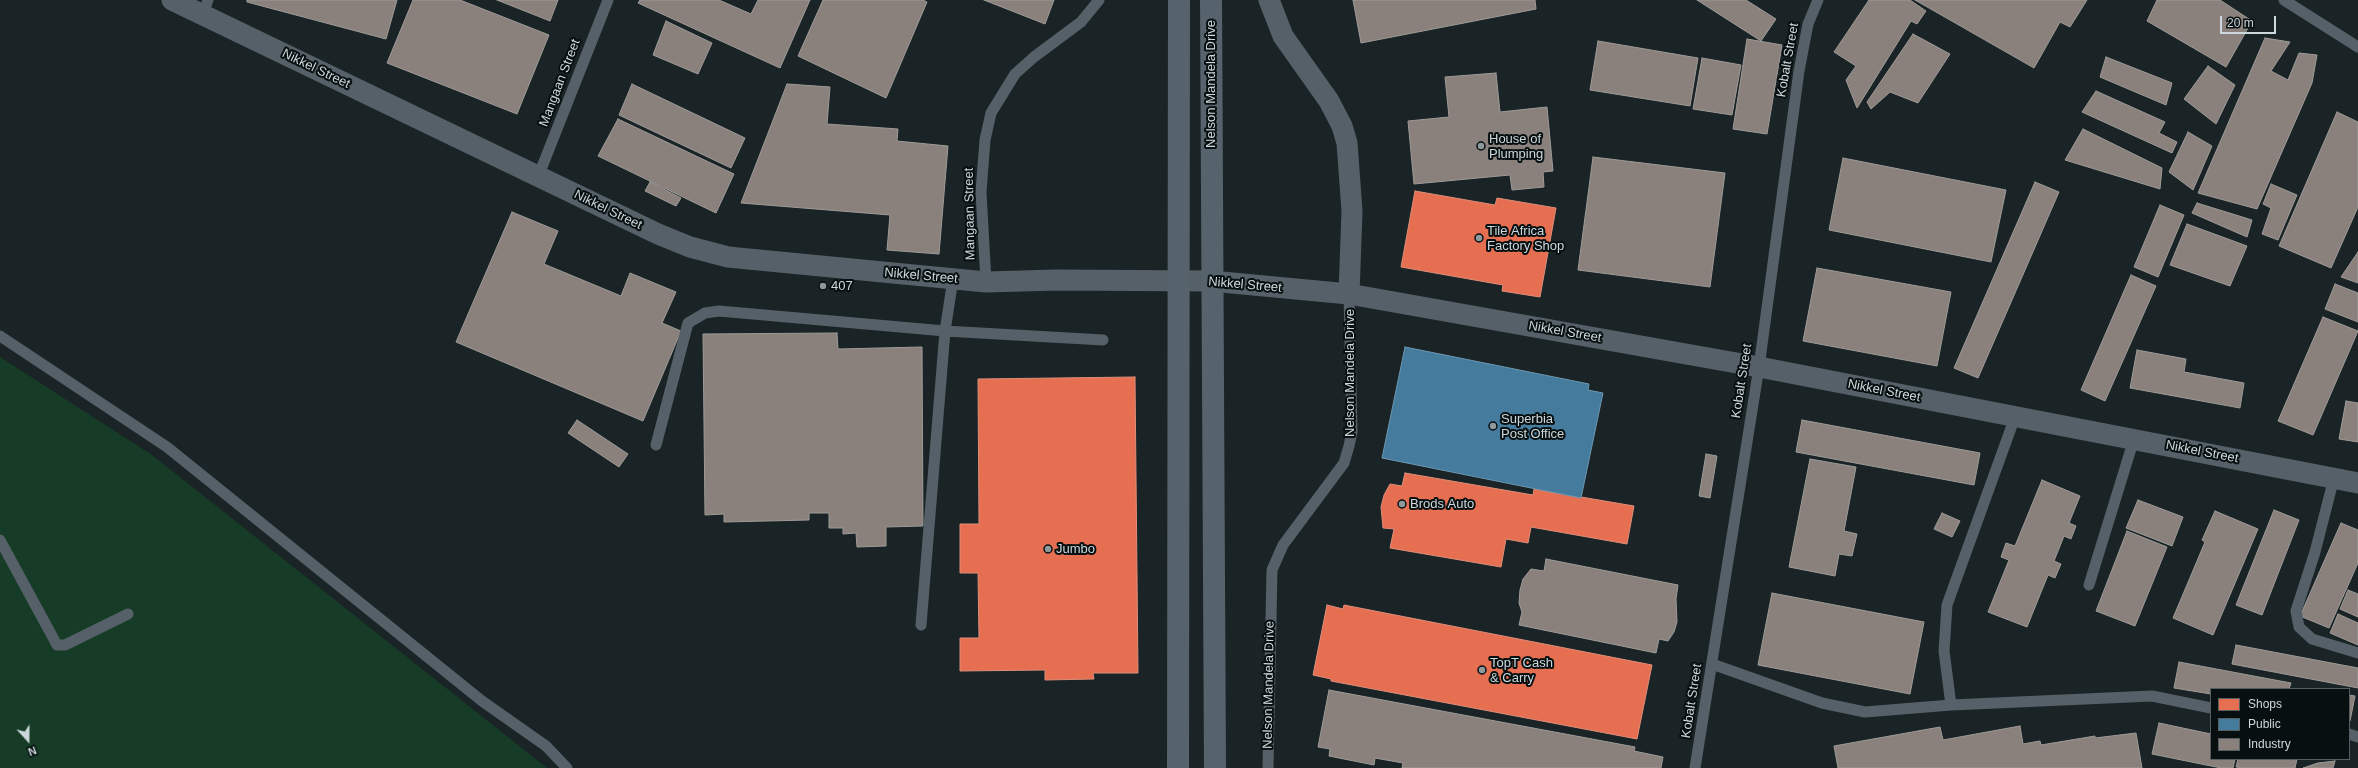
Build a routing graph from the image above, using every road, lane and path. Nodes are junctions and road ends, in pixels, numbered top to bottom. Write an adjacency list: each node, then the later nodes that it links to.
1 (172, 0): 9 (street, Nikkel Street)
2 (608, 0): 11 (lane, Mangaan Street)
3 (1099, 0): 15 (lane, Mangaan Street)
4 (1179, 0): 13 (main road)
5 (1211, 0): 14 (main road, Nelson Mandela Drive)
6 (1269, 0): 16 (street, Nelson Mandela Drive)
7 (1818, 0): 20 (lane, Kobalt Street)
8 (2284, 0): 10 (lane)
9 (206, 7): 11 (street, Nikkel Street)
10 (2358, 47)
11 (538, 177): 12 (street, Nikkel Street)
12 (953, 279): 15 (street, Nikkel Street); 17 (lane)
13 (1178, 281): 14 (street, Nikkel Street); 15 (street, Nikkel Street); 35 (main road)
14 (1211, 281): 16 (street, Nikkel Street); 36 (main road, Nelson Mandela Drive)
15 (986, 282)
16 (1349, 294): 20 (street, Nikkel Street); 37 (lane, Nelson Mandela Drive)
17 (945, 332): 19 (lane); 23 (lane); 29 (lane)
18 (0, 336): 34 (lane)
19 (1103, 340)
20 (1759, 367): 21 (street, Nikkel Street); 31 (lane, Kobalt Street)
21 (2015, 417): 22 (street, Nikkel Street); 32 (lane)
22 (2134, 439): 24 (street, Nikkel Street); 27 (lane)
23 (656, 445)
24 (2334, 478): 25 (street, Nikkel Street); 30 (lane)
25 (2358, 483)
26 (0, 540): 28 (lane)
27 (2089, 585)
28 (128, 614)
29 (921, 625)
30 (2358, 653)
31 (1712, 664): 32 (lane); 38 (lane, Kobalt Street)
32 (1951, 704): 33 (lane)
33 (2210, 708)
34 (567, 768)
35 (1178, 768)
36 (1215, 768)
37 (1268, 768)
38 (1695, 768)

